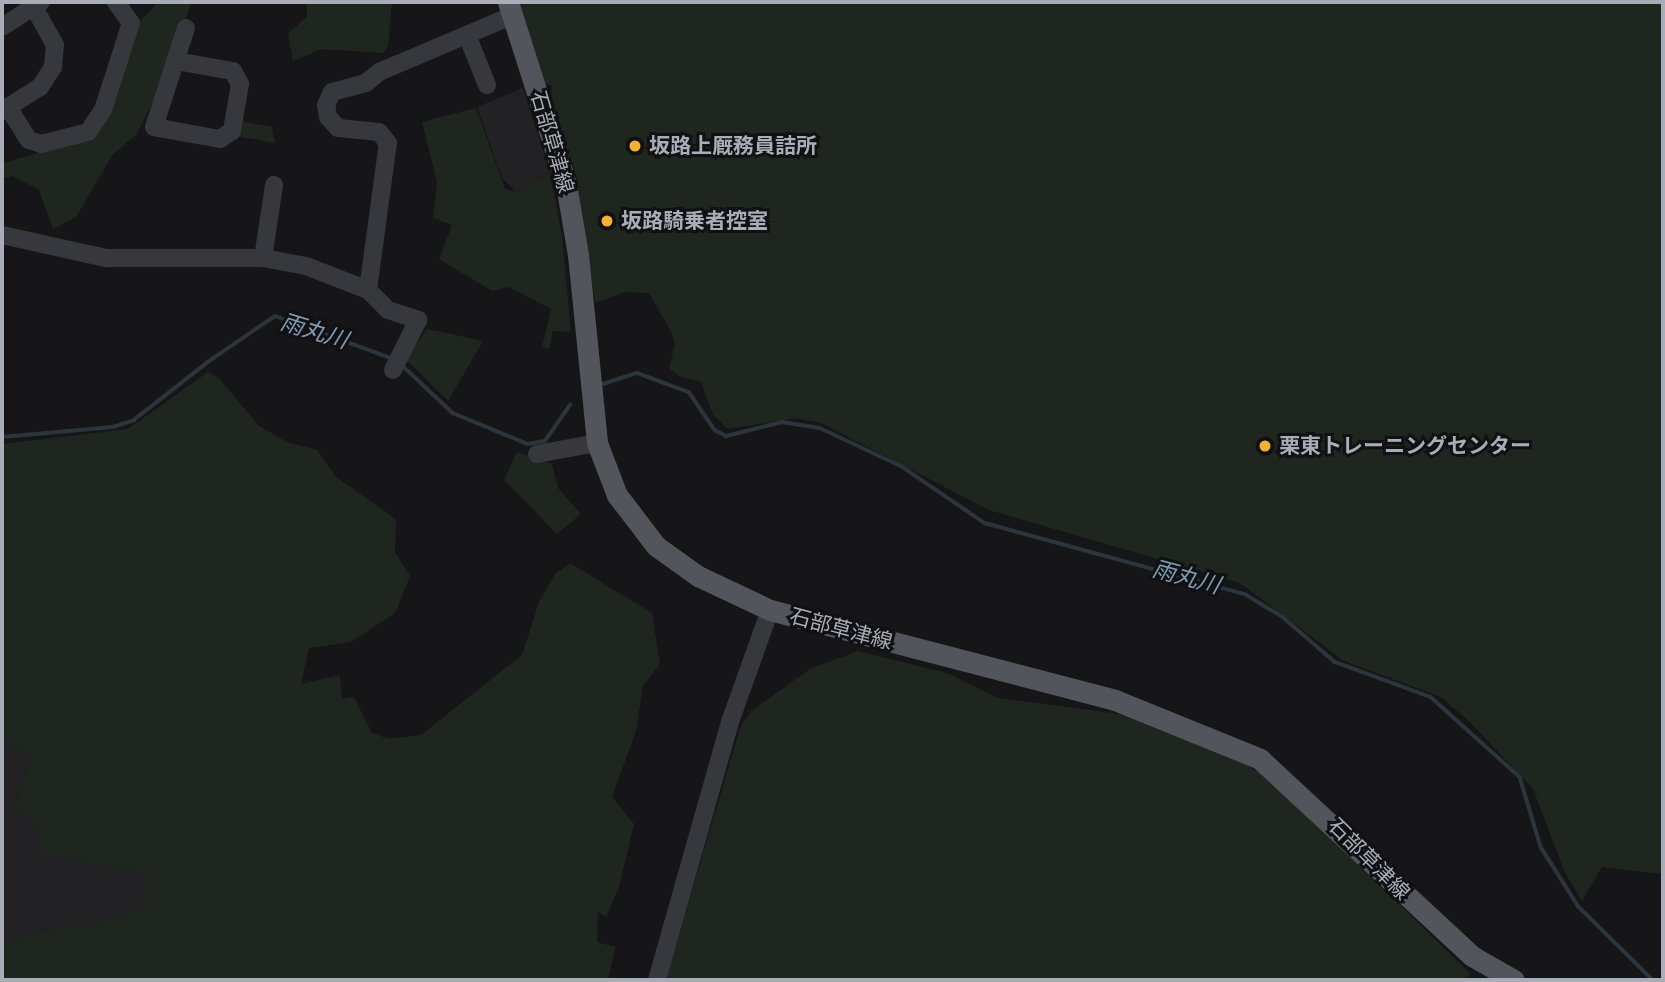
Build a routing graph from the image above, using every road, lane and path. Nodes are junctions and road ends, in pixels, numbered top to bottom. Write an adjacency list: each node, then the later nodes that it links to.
1 (116, 2): 9 (street)
2 (35, 3): 4 (street); 9 (street)
3 (510, 8): 6 (street); 15 (main road, 石部草津線)
4 (2, 27)
5 (186, 28): 7 (street)
6 (467, 35): 8 (street); 13 (street)
7 (176, 61): 7 (street)
8 (487, 85)
9 (5, 109)
10 (274, 184): 12 (street)
11 (2, 234): 12 (street)
12 (263, 258): 13 (street)
13 (368, 290): 14 (street)
14 (397, 365)
15 (597, 443): 16 (street); 17 (main road, 石部草津線)
16 (537, 454)
17 (770, 610): 18 (street); 19 (main road, 石部草津線)
18 (657, 980)
19 (1514, 980)

